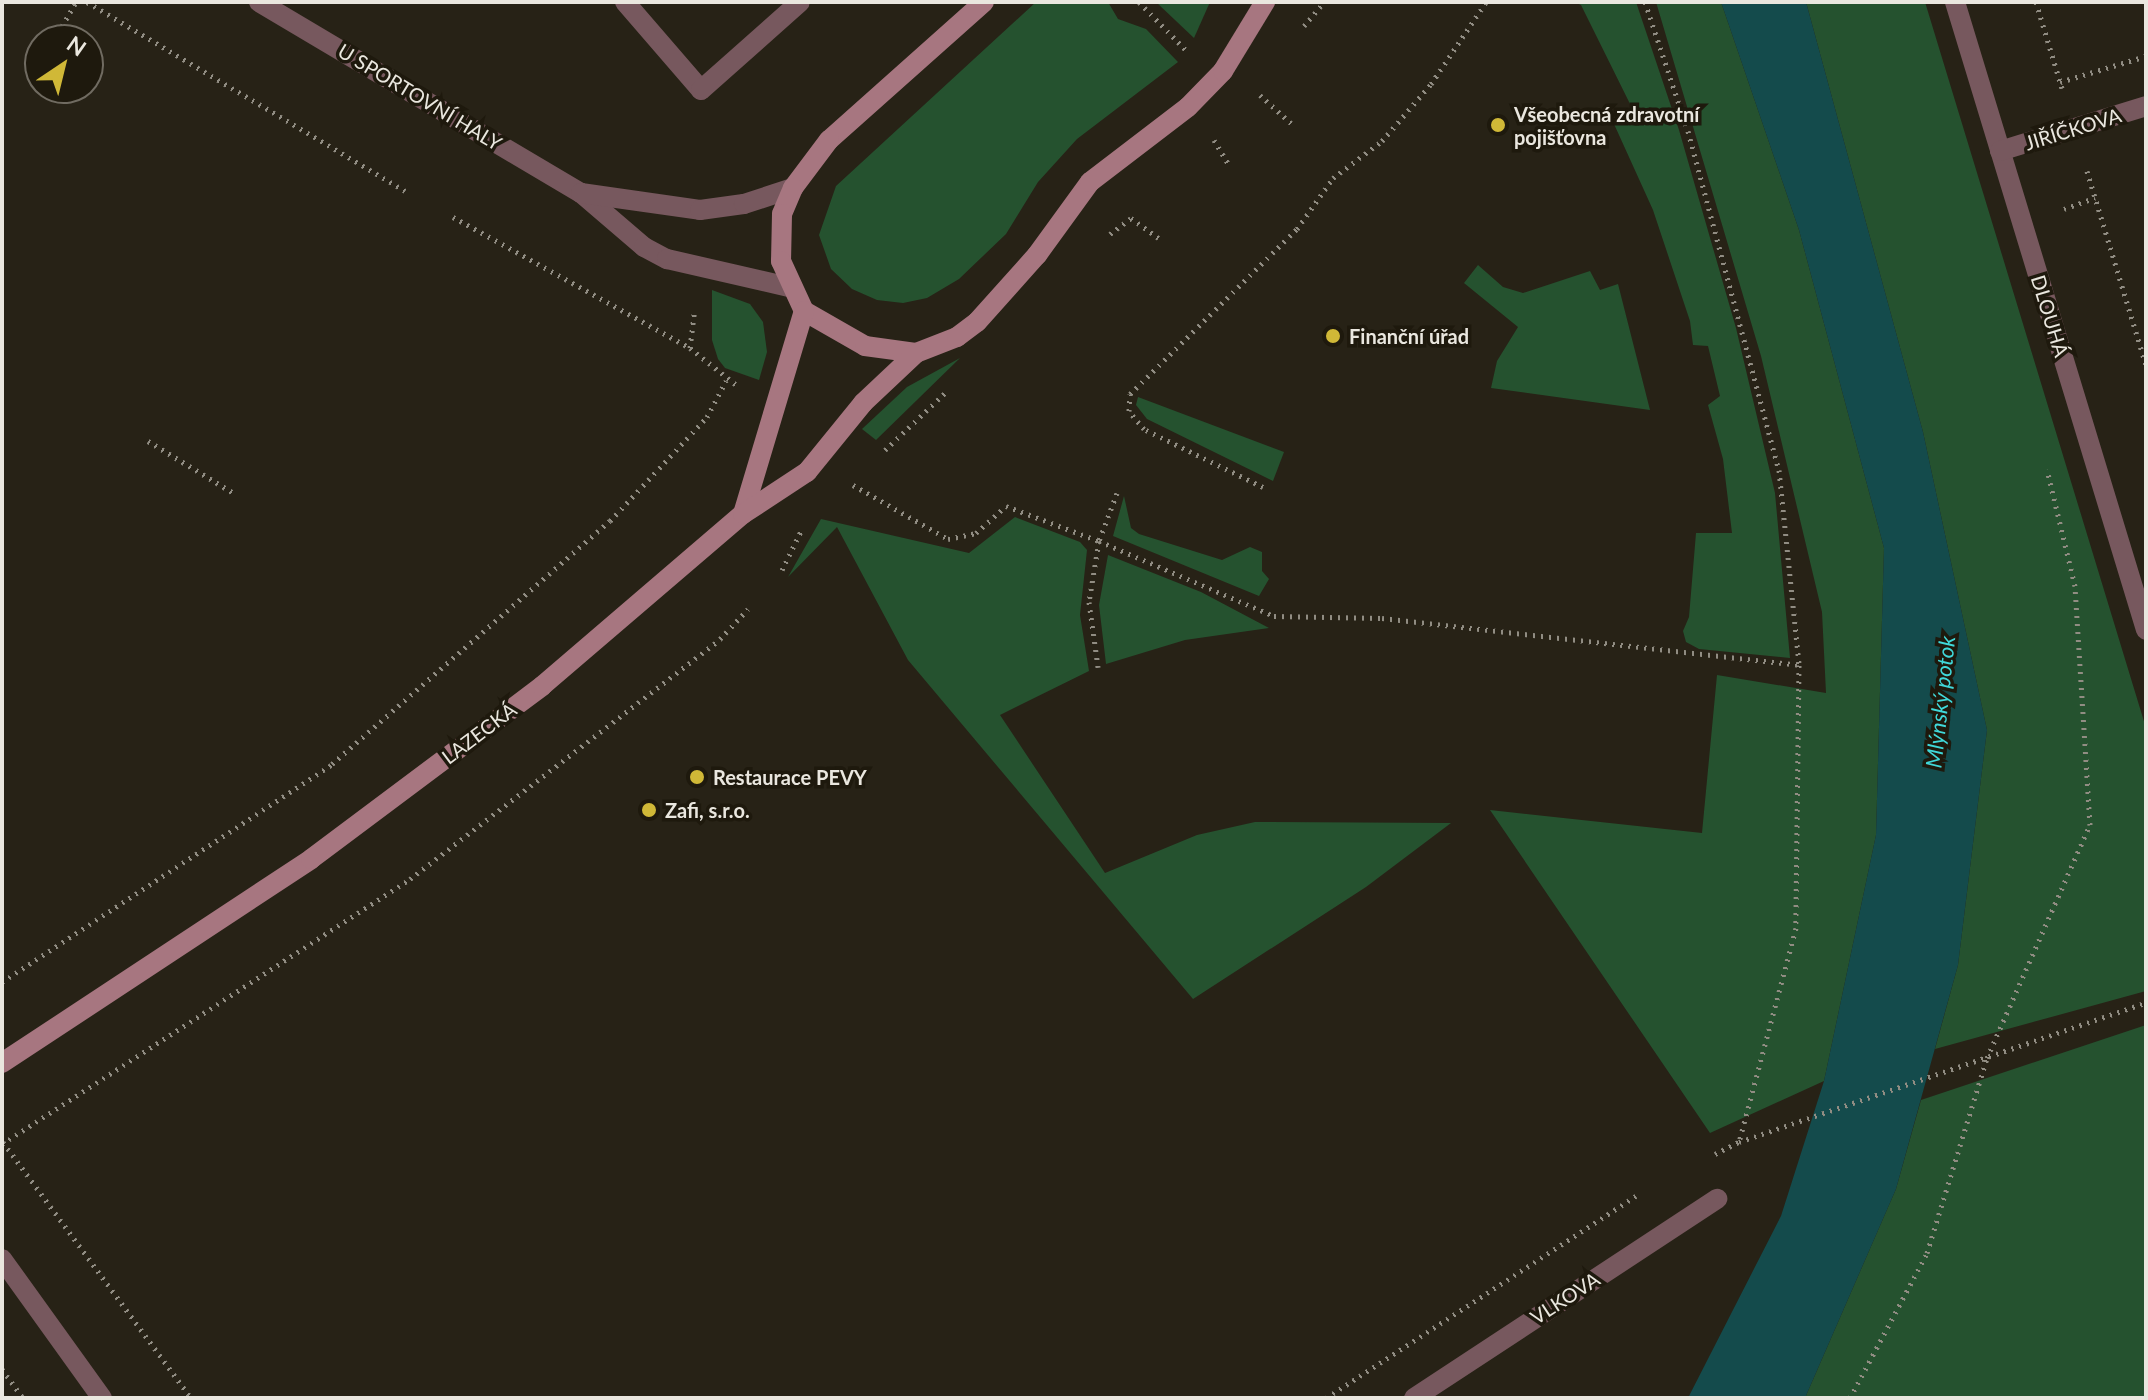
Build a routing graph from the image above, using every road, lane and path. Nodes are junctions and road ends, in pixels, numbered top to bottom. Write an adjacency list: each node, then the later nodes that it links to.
1 (76, 2): 13 (path)
2 (87, 2): 23 (path)
3 (259, 2): 24 (street, U SPORTOVNÍ HALY)
4 (625, 2): 5 (street)
5 (800, 2)
6 (984, 2): 22 (main road)
7 (1139, 2): 14 (path)
8 (1265, 2): 32 (main road)
9 (1486, 2): 39 (path)
10 (1645, 2): 46 (path)
11 (1955, 2): 21 (street, DLOUHÁ)
12 (2036, 2): 16 (path)
13 (63, 24)
14 (1186, 49)
15 (2146, 56): 16 (path)
16 (2060, 82): 20 (path)
17 (1251, 88): 19 (path)
18 (2146, 106): 20 (street, JIŘÍČKOVA)
19 (1292, 124)
20 (2074, 128): 21 (street, JIŘÍČKOVA); 25 (path)
21 (2000, 151): 27 (street, DLOUHÁ)
22 (793, 188): 24 (street, U SPORTOVNÍ HALY); 28 (main road)
23 (405, 191)
24 (581, 193): 28 (street, U SPORTOVNÍ HALY)
25 (2095, 198): 27 (path); 33 (path)
26 (453, 217): 31 (path)
27 (2022, 225): 45 (street, DLOUHÁ)
28 (789, 287): 30 (main road)
29 (696, 302): 31 (path)
30 (804, 311): 32 (main road); 42 (main road)
31 (690, 348): 34 (path)
32 (916, 353): 42 (main road, LAZECKÁ)
33 (2146, 365)
34 (726, 381): 35 (path); 48 (path)
35 (750, 392)
36 (148, 441): 41 (path)
37 (2044, 453): 50 (path)
38 (848, 482): 43 (path)
39 (1263, 487)
40 (1117, 493): 43 (path)
41 (235, 494)
42 (743, 514): 51 (main road, LAZECKÁ)
43 (1099, 541): 46 (path); 47 (path)
44 (748, 609): 52 (path)
45 (2146, 630)
46 (1799, 665): 50 (path)
47 (1098, 667)
48 (2, 982)
49 (2146, 1003): 50 (path)
50 (1987, 1058): 60 (path)
51 (2, 1063)
52 (3, 1143): 58 (path)
53 (1717, 1199): 59 (street, VLKOVA)
54 (2, 1259): 57 (street)
55 (2, 1369): 56 (path)
56 (23, 1398)
57 (102, 1398)
58 (191, 1398)
59 (1414, 1398)
60 (1850, 1398)

